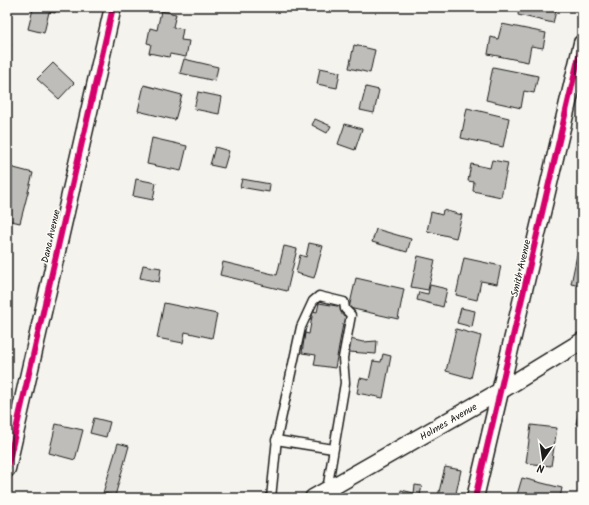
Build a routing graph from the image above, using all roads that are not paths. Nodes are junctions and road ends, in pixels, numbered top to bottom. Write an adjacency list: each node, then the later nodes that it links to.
1 (113, 7): 7 (street, Dana Avenue)
2 (582, 43): 4 (street, Smith Avenue)
3 (582, 341): 4 (street, Holmes Avenue)
4 (502, 390): 8 (street, Holmes Avenue); 10 (street, Smith Avenue)
5 (276, 440): 6 (lane); 6 (lane); 9 (lane)
6 (333, 448): 8 (lane)
7 (7, 469)
8 (320, 494)
9 (271, 498)
10 (475, 498)

